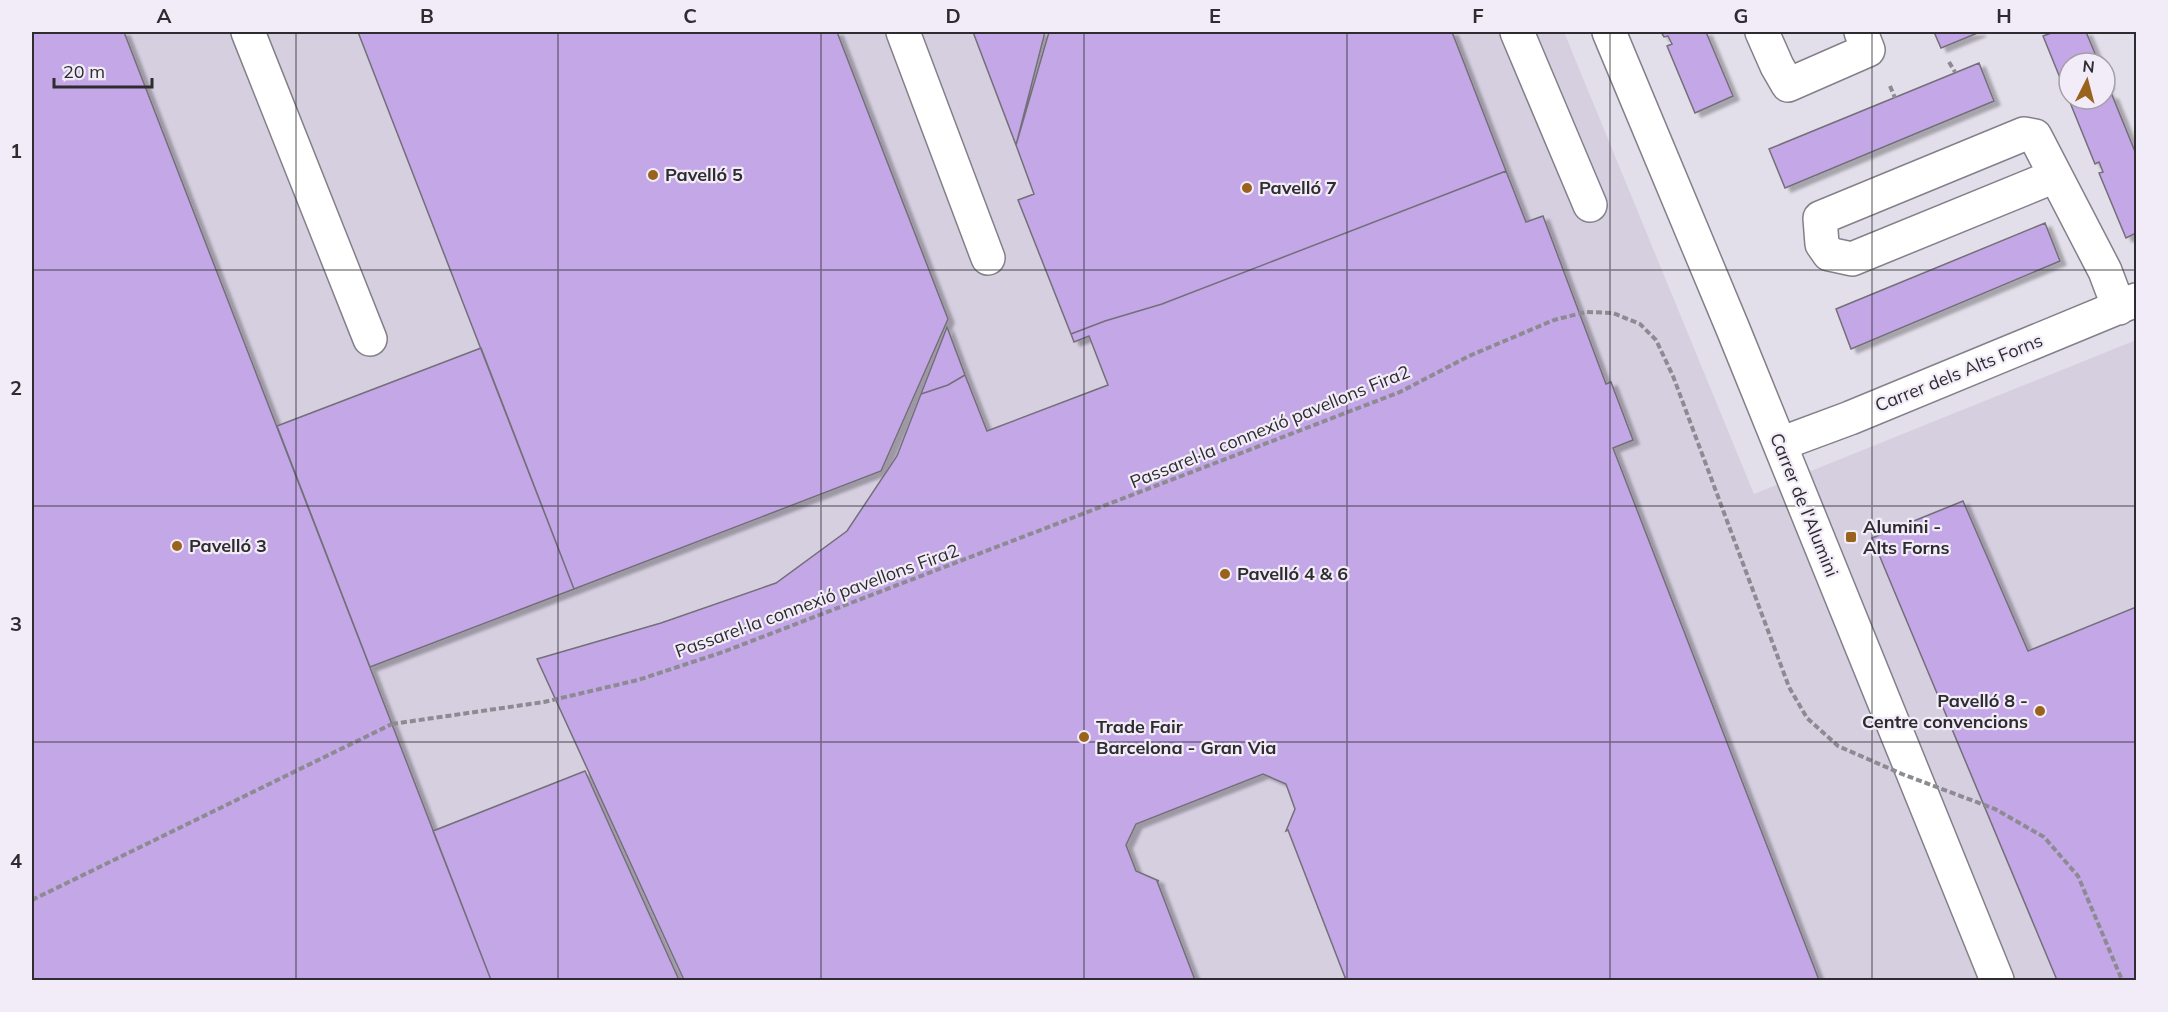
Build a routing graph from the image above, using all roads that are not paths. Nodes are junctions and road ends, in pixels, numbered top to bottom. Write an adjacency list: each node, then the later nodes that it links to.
1 (248, 32): 11 (street)
2 (903, 32): 9 (street)
3 (1517, 32): 8 (street)
4 (1609, 32): 12 (street, Carrer de l'Alumini)
5 (1762, 32): 6 (street)
6 (1861, 32)
7 (2055, 176): 7 (street); 10 (street)
8 (1590, 205)
9 (988, 258)
10 (2128, 304): 12 (street, Carrer dels Alts Forns)
11 (370, 339)
12 (1780, 444): 13 (street, Carrer de l'Alumini)
13 (1997, 981)

